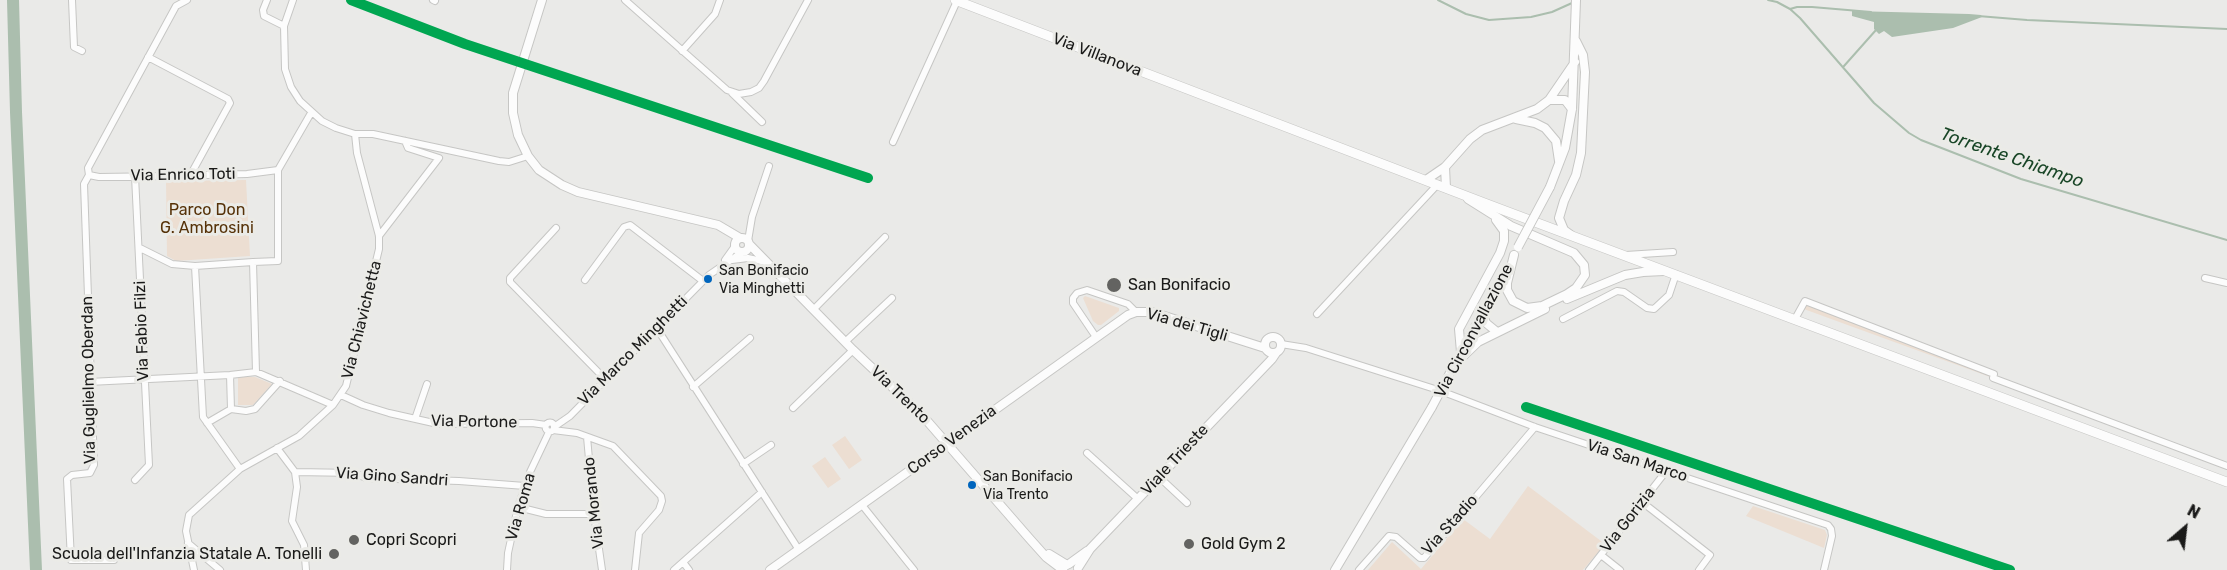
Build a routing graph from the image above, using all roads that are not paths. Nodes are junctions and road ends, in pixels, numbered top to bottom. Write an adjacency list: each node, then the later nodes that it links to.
1 (72, 0): 14 (street)
2 (187, 0): 11 (street)
3 (267, 0): 12 (street)
4 (293, 0): 12 (street)
5 (542, 0): 27 (street)
6 (625, 0): 15 (street)
7 (720, 0): 15 (street)
8 (808, 0): 18 (street)
9 (956, 0): 26 (street); 35 (main road, Via Villanova)
10 (1576, 0): 13 (street)
11 (178, 2): 16 (street, Via Guglielmo Oberdan)
12 (284, 26): 21 (street)
13 (1576, 41): 17 (street, Via Circonvallazione); 40 (street)
14 (82, 51)
15 (682, 51): 18 (street)
16 (148, 57): 32 (street); 33 (street, Via Guglielmo Oberdan)
17 (1575, 62): 19 (street); 20 (street, Via Circonvallazione)
18 (732, 92): 23 (street)
19 (1550, 100): 20 (street); 22 (street)
20 (1572, 109): 28 (street, Via Circonvallazione)
21 (311, 113): 24 (street); 31 (street)
22 (1513, 119): 28 (street); 30 (street)
23 (762, 122)
24 (355, 134): 25 (street); 41 (street, Via Chiavichetta)
25 (405, 141): 27 (street); 41 (street)
26 (893, 142)
27 (528, 156): 43 (street, Via Trento)
28 (1559, 164): 45 (street, Via Circonvallazione, bridge)
29 (769, 166): 43 (street, Via Marco Minghetti)
30 (1445, 167): 35 (street); 36 (street)
31 (278, 170): 32 (street, Via Enrico Toti); 48 (street)
32 (190, 174): 34 (street, Via Enrico Toti)
33 (88, 175): 34 (street, Via Enrico Toti); 85 (street, Via Guglielmo Oberdan)
34 (135, 177): 44 (street, Via Fabio Filzi)
35 (1426, 180): 36 (main road, Via Villanova)
36 (1442, 186): 37 (main road, Via Villanova); 60 (street)
37 (1458, 192): 38 (street); 40 (main road, Via Villanova)
38 (1487, 211): 45 (street); 74 (street)
39 (556, 228): 82 (street)
40 (1572, 235): 47 (main road, Via Villanova)
41 (379, 236): 91 (street, Via Chiavichetta)
42 (885, 237): 58 (street)
43 (742, 244): 49 (street, Via Trento); 50 (street, Via Marco Minghetti)
44 (140, 248): 51 (street); 83 (street, Via Fabio Filzi)
45 (1516, 251): 61 (street, Via Circonvallazione)
46 (1673, 252): 47 (street)
47 (1625, 255): 52 (main road, Via Villanova)
48 (253, 262): 51 (street); 78 (street)
49 (766, 262): 50 (street); 58 (street, Via Trento)
50 (723, 263): 55 (street, Via Marco Minghetti)
51 (195, 266): 80 (street)
52 (1672, 273): 62 (street); 63 (main road, Via Villanova); 65 (street)
53 (2205, 278): 56 (street)
54 (585, 280): 55 (street)
55 (703, 281): 64 (street, Via Marco Minghetti)
56 (2227, 283)
57 (892, 298): 70 (street)
58 (813, 310): 70 (street, Via Trento)
59 (1136, 312): 66 (street, Corso Venezia); 66 (street); 69 (street, Via dei Tigli)
60 (1317, 314)
61 (1483, 315): 65 (street); 74 (street, Via Circonvallazione)
62 (1563, 319)
63 (1795, 319): 81 (street); 89 (main road, Via Villanova)
64 (656, 327): 82 (street, Via Marco Minghetti); 87 (street)
65 (1497, 332): 76 (street)
66 (1096, 337): 103 (street, Corso Venezia)
67 (750, 338): 87 (street)
68 (1268, 339): 69 (street, Via dei Tigli); 71 (street, Via dei Tigli); 72 (street)
69 (1239, 340): 72 (street, Via dei Tigli)
70 (845, 342): 73 (street, Via Trento)
71 (1281, 344): 75 (street); 88 (street)
72 (1265, 349): 75 (street, Via dei Tigli); 77 (street, Viale Trieste)
73 (853, 350): 93 (street); 103 (street, Via Trento)
74 (1461, 352): 76 (street, Via Circonvallazione)
75 (1276, 353): 77 (street, Viale Trieste)
76 (1453, 367): 143 (street, Via Circonvallazione, bridge)
77 (1260, 371): 112 (street, Viale Trieste)
78 (256, 372): 79 (street); 84 (street)
79 (230, 375): 80 (street); 94 (street)
80 (201, 376): 83 (street); 98 (street)
81 (1993, 378): 89 (street); 108 (street)
82 (605, 379): 95 (street, Via Marco Minghetti)
83 (144, 380): 85 (street); 113 (street, Via Fabio Filzi)
84 (280, 381): 92 (street); 94 (street)
85 (89, 382): 128 (street, Via Guglielmo Oberdan)
86 (427, 384): 96 (street, Via Portone)
87 (693, 387): 107 (street)
88 (1438, 390)
89 (1988, 392): 114 (main road, Via Villanova)
90 (1446, 393): 99 (street, Via San Marco)
91 (341, 394): 92 (street, Via Chiavichetta); 96 (street, Via Portone)
92 (333, 405): 105 (street, Via Chiavichetta)
93 (793, 408)
94 (231, 409): 98 (street)
95 (570, 416): 97 (street); 100 (street)
96 (415, 419): 100 (street, Via Portone)
97 (563, 420): 100 (street); 101 (street)
98 (207, 423): 109 (street)
99 (1535, 427): 110 (street, Via San Marco); 144 (street, Via Stadio)
100 (549, 428): 101 (street, Via Portone); 115 (street, Via Roma)
101 (577, 433): 102 (street, Via Portone)
102 (587, 436): 122 (street, Via Morando); 136 (street, Via Portone)
103 (946, 444): 120 (street, Corso Venezia); 124 (street, Via Trento)
104 (771, 445): 107 (street)
105 (277, 448): 109 (street, Via Chiavichetta); 111 (street)
106 (1087, 453): 117 (street)
107 (743, 464): 116 (street)
108 (2227, 466)
109 (240, 469): 123 (street, Via Chiavichetta)
110 (1667, 470): 118 (street, Via Gorizia); 148 (street, Via San Marco)
111 (295, 472): 115 (street, Via Gino Sandri); 133 (street)
112 (1159, 477): 117 (street, Viale Trieste); 119 (street)
113 (135, 480)
114 (2227, 482)
115 (525, 486): 121 (street, Via Roma)
116 (762, 492): 125 (street); 129 (street)
117 (1138, 499): 130 (street, Viale Trieste)
118 (1642, 502): 126 (street, Via Gorizia); 147 (street)
119 (1187, 503)
120 (862, 505): 125 (street, Corso Venezia); 140 (street)
121 (518, 507): 122 (street); 134 (street, Via Roma)
122 (594, 514): 135 (street, Via Morando)
123 (188, 542): 131 (street, Via Chiavichetta); 132 (street)
124 (1040, 549): 127 (street, Via Trento); 130 (street, Via Trento)
125 (799, 550): 139 (street, Corso Venezia)
126 (1600, 555): 145 (street, Via Gorizia); 146 (street)
127 (1046, 557): 130 (street, Via Trento); 141 (street)
128 (114, 560)
129 (683, 562): 137 (street); 138 (street)
130 (1073, 567): 142 (street)
131 (194, 570)
132 (220, 570)
133 (306, 570)
134 (507, 570)
135 (602, 570)
136 (635, 570)
137 (674, 570)
138 (689, 570)
139 (770, 570)
140 (914, 570)
141 (1053, 570)
142 (1089, 570)
143 (1335, 570)
144 (1359, 570)
145 (1589, 570)
146 (1620, 570)
147 (1699, 570)
148 (1824, 570)

